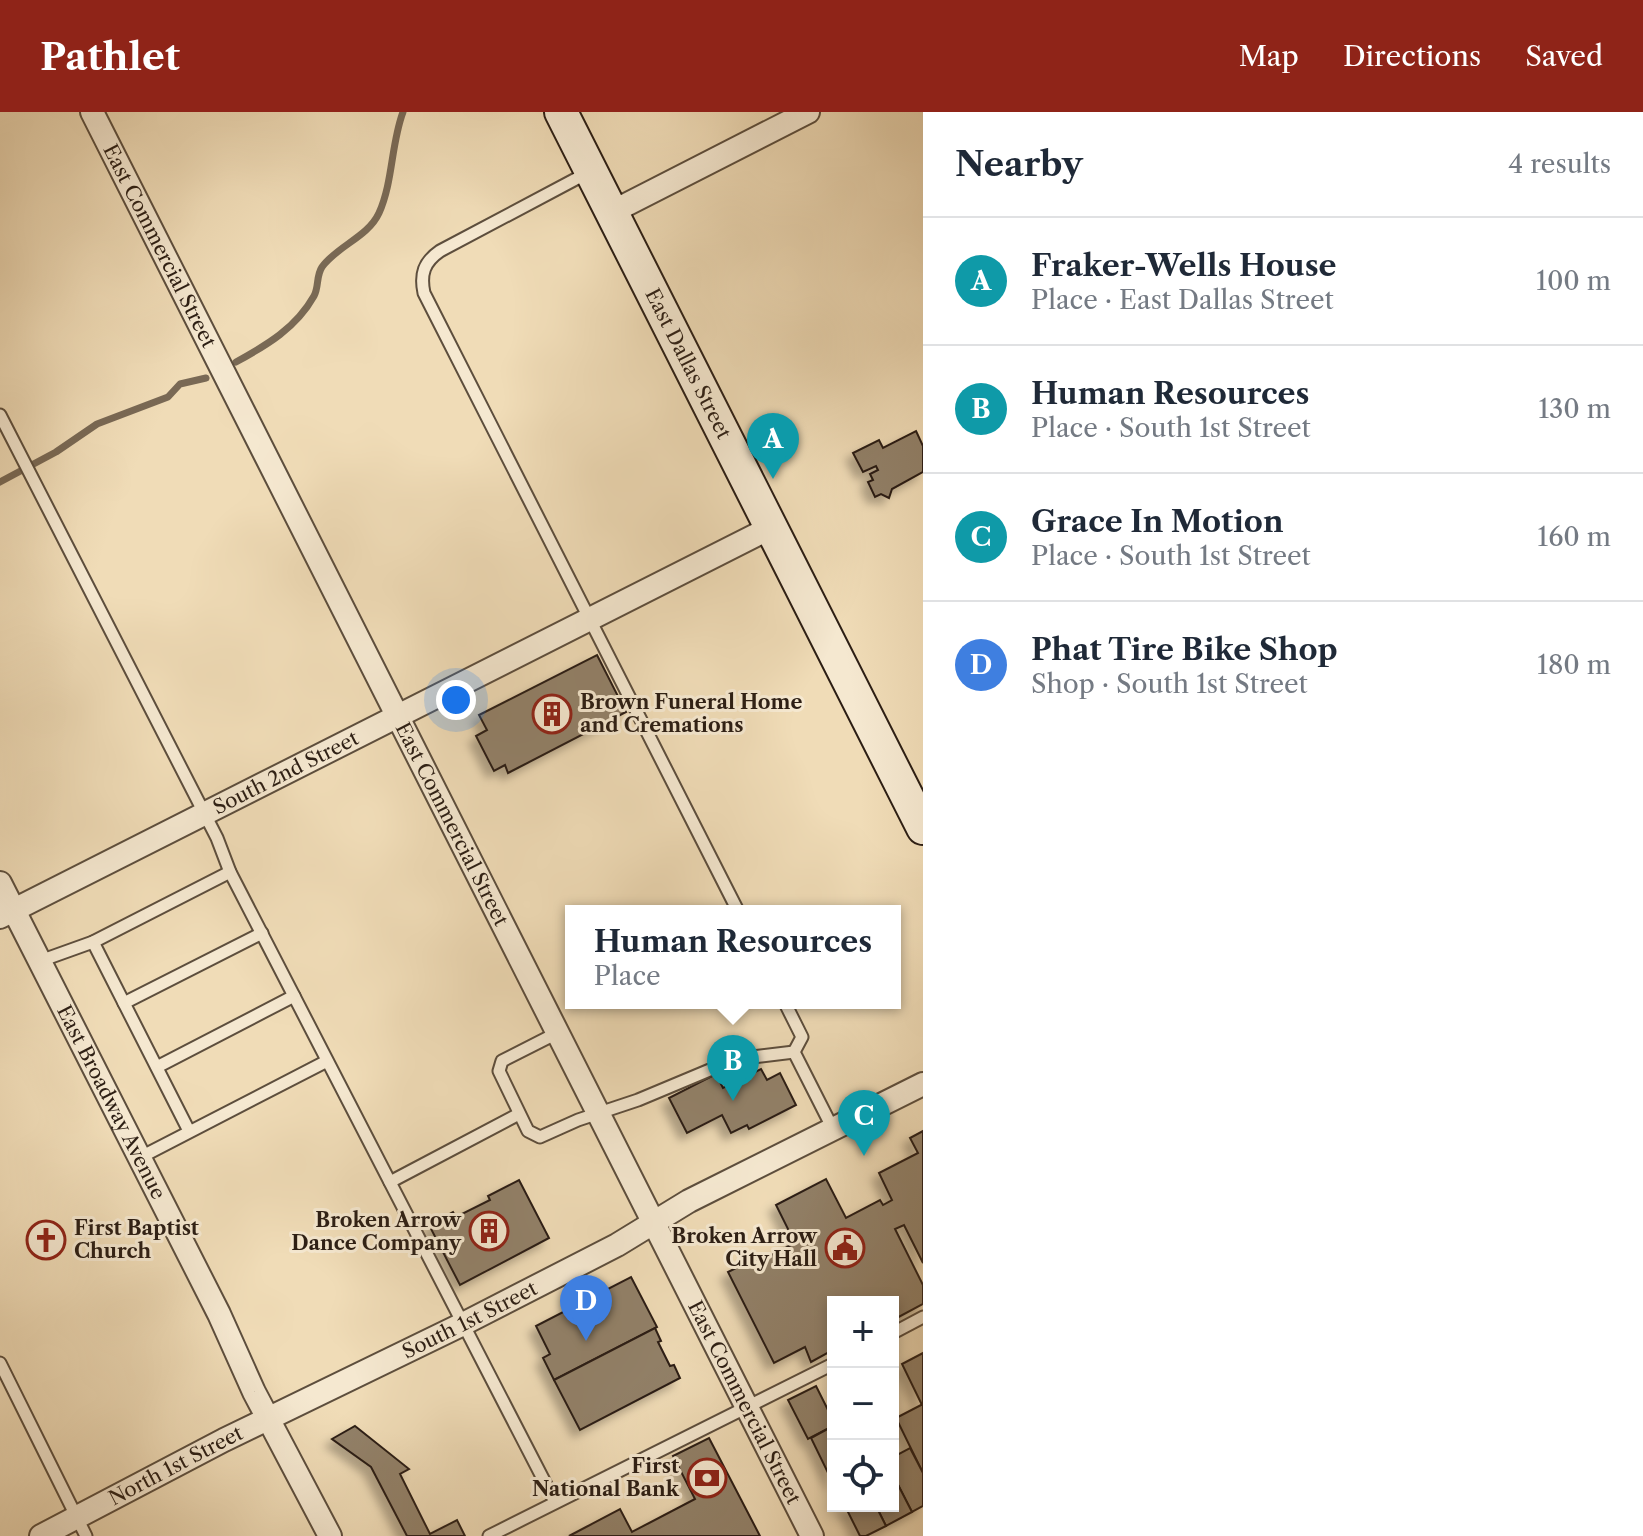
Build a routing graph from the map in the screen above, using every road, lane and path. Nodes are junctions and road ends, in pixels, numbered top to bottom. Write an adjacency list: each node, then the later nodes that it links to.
1 (92, 112): 9 (street, East Commercial Street)
2 (561, 112): 4 (street, East Dallas Street)
3 (808, 112): 5 (street)
4 (591, 172): 5 (street, East Dallas Street); 8 (lane)
5 (612, 212): 7 (street, East Dallas Street)
6 (0, 415): 10 (lane)
7 (770, 528): 8 (street, South 2nd Street); 11 (street, East Dallas Street)
8 (589, 618): 9 (street, South 2nd Street); 14 (lane)
9 (396, 715): 10 (street, South 2nd Street); 22 (street, East Commercial Street)
10 (205, 813): 12 (lane); 15 (street, South 2nd Street)
11 (923, 828)
12 (230, 872): 16 (lane); 17 (lane)
13 (0, 883): 15 (street, East Broadway Avenue)
14 (735, 905)
15 (7, 913): 18 (street, East Broadway Avenue)
16 (262, 933): 19 (lane); 20 (lane)
17 (93, 942): 18 (lane); 20 (lane)
18 (40, 961): 31 (street, East Broadway Avenue)
19 (294, 996): 24 (lane); 25 (lane)
20 (124, 1003): 25 (lane)
21 (788, 1009): 23 (lane)
22 (557, 1033): 27 (street, East Commercial Street); 28 (lane)
23 (794, 1052): 27 (lane); 29 (lane)
24 (327, 1061): 30 (lane); 32 (lane)
25 (157, 1067): 30 (lane)
26 (923, 1084): 29 (street, South 1st Street)
27 (598, 1113): 28 (lane); 33 (street, East Commercial Street)
28 (519, 1114): 32 (lane)
29 (833, 1129): 33 (street, South 1st Street)
30 (189, 1131): 31 (lane)
31 (139, 1158): 40 (street, East Broadway Avenue)
32 (390, 1182): 35 (lane)
33 (653, 1223): 35 (street, South 1st Street); 39 (street, East Commercial Street)
34 (923, 1317): 36 (lane)
35 (463, 1324): 40 (street, South 1st Street); 41 (lane)
36 (899, 1330)
37 (0, 1363): 42 (lane)
38 (827, 1367): 39 (lane)
39 (748, 1408): 41 (lane); 46 (street, East Commercial Street)
40 (269, 1419): 42 (street, North 1st Street); 44 (street, East Broadway Avenue)
41 (555, 1502): 45 (lane)
42 (81, 1527): 43 (street, North 1st Street)
43 (41, 1536)
44 (330, 1536)
45 (489, 1536)
46 (812, 1536)

